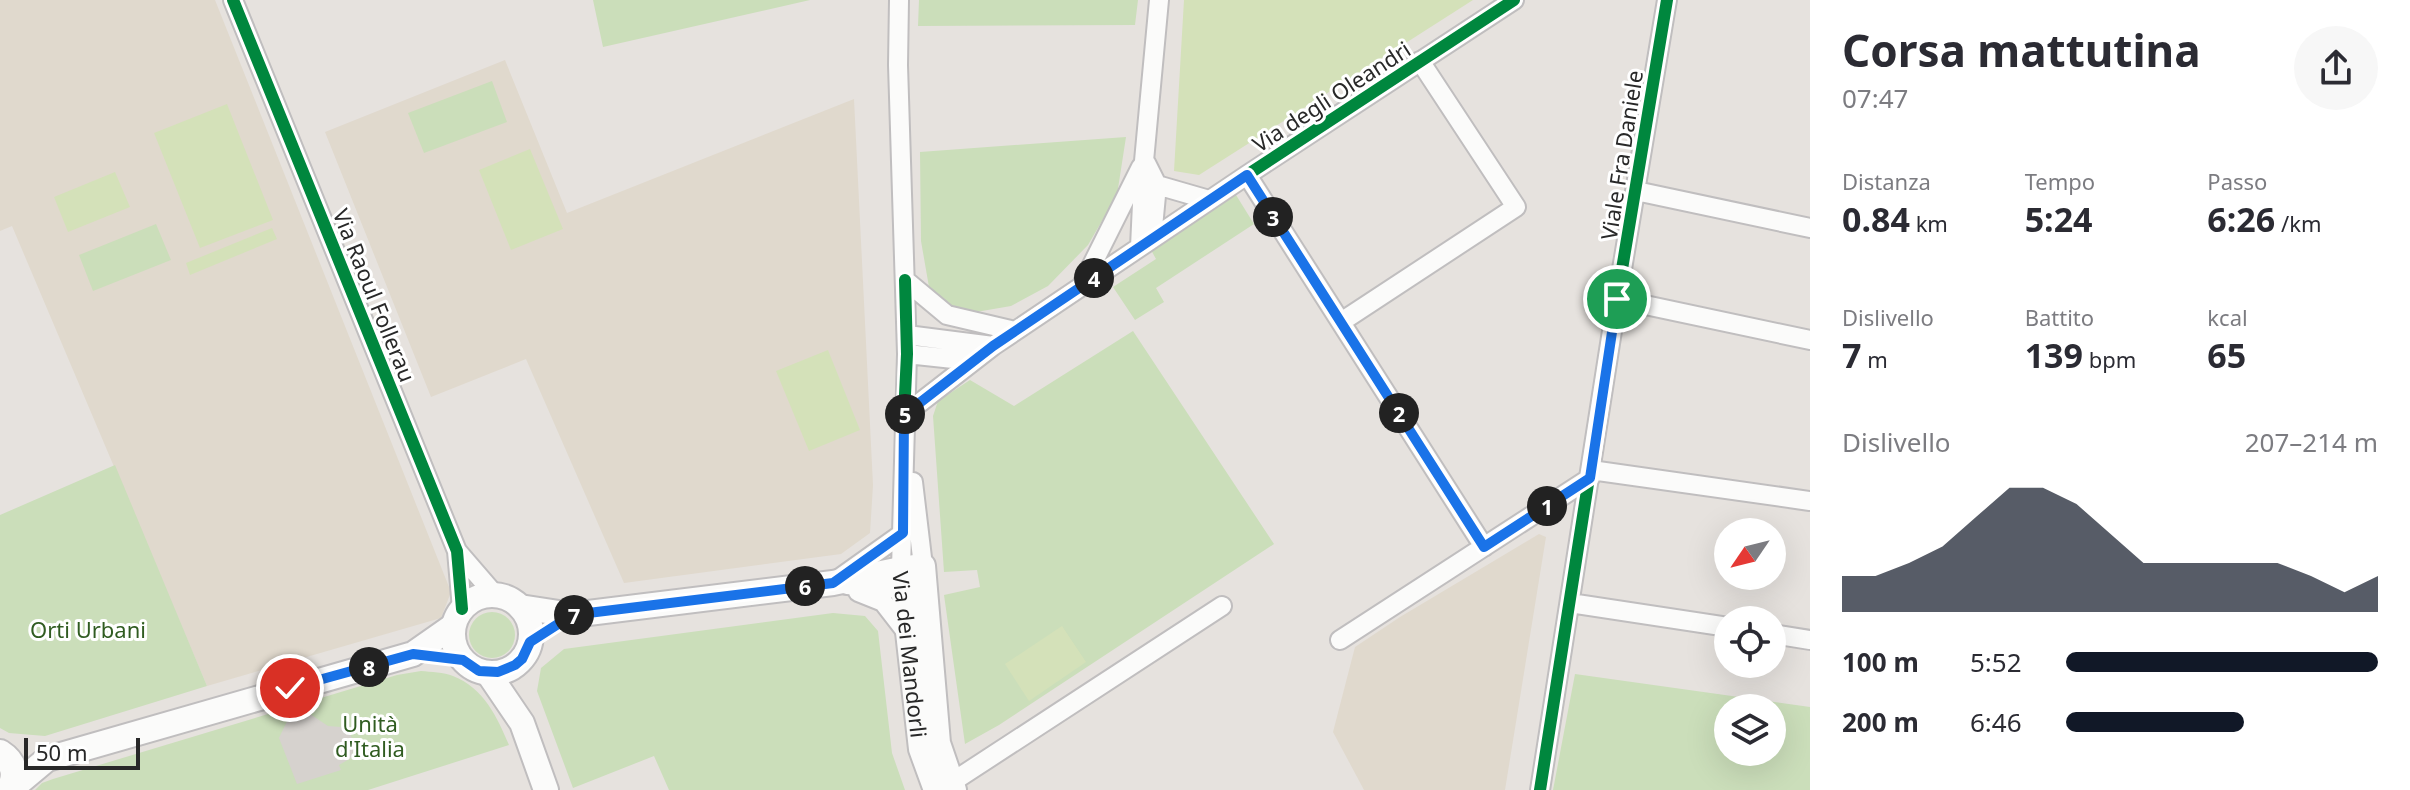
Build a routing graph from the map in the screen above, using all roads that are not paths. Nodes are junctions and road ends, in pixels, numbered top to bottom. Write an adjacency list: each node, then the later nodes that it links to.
1 (233, 0): 30 (street, Via Raoul Follerau)
2 (899, 0): 14 (street)
3 (1159, 0): 7 (street)
4 (1514, 0): 6 (street, Via degli Oleandri)
5 (1667, 0): 10 (street, Viale Fra Daniele)
6 (1420, 61): 8 (street, Via degli Oleandri); 17 (street)
7 (1144, 161): 9 (street); 13 (street); 15 (street)
8 (1247, 175): 11 (street, Via degli Oleandri); 17 (street)
9 (1157, 185): 11 (street); 13 (street)
10 (1636, 191): 12 (street); 16 (street, Viale Fra Daniele)
11 (1209, 200): 13 (street, Via degli Oleandri)
12 (1810, 228)
13 (1146, 242): 15 (street, Via degli Oleandri)
14 (905, 280): 18 (street); 20 (street)
15 (1081, 286): 18 (street, Via degli Oleandri)
16 (1617, 299): 19 (street); 24 (street, Viale Fra Daniele)
17 (1341, 322): 29 (street)
18 (1015, 331): 21 (street, Via degli Oleandri)
19 (1810, 340)
20 (907, 345): 21 (street); 22 (street); 23 (street)
21 (993, 346): 22 (street, Via degli Oleandri)
22 (972, 361): 23 (street, Via degli Oleandri)
23 (904, 415): 28 (street, Via dei Mandorli); 31 (street, Via dei Mandorli)
24 (1590, 481): 25 (street); 26 (street); 27 (street, Viale Fra Daniele)
25 (1567, 494): 27 (street); 29 (street)
26 (1810, 501)
27 (1584, 515): 34 (street, Viale Fra Daniele)
28 (903, 533): 31 (street, Via dei Mandorli); 32 (street)
29 (1484, 547): 42 (street)
30 (457, 551): 33 (street, Via Raoul Follerau); 38 (street, Via Raoul Follerau)
31 (913, 579): 32 (street); 40 (street, Via dei Mandorli); 52 (street, Via dei Mandorli)
32 (833, 583): 37 (street); 40 (street)
33 (495, 595): 36 (street); 38 (street)
34 (1570, 603): 39 (street); 55 (street, Viale Fra Daniele)
35 (1222, 606): 52 (street)
36 (520, 607): 37 (street); 44 (street)
37 (572, 615): 44 (street)
38 (458, 617): 45 (street); 46 (street)
39 (1714, 625)
40 (907, 633): 52 (street, Via dei Mandorli)
41 (1786, 636): 43 (street)
42 (1340, 640)
43 (1810, 640)
44 (530, 642): 47 (street)
45 (413, 654): 46 (street); 51 (street)
46 (463, 660): 48 (street)
47 (515, 665): 48 (street); 49 (street)
48 (488, 673): 49 (street)
49 (522, 723): 54 (street)
50 (0, 753): 51 (street); 53 (main road)
51 (47, 759): 53 (street)
52 (945, 788)
53 (10, 790)
54 (546, 790)
55 (1540, 790)

